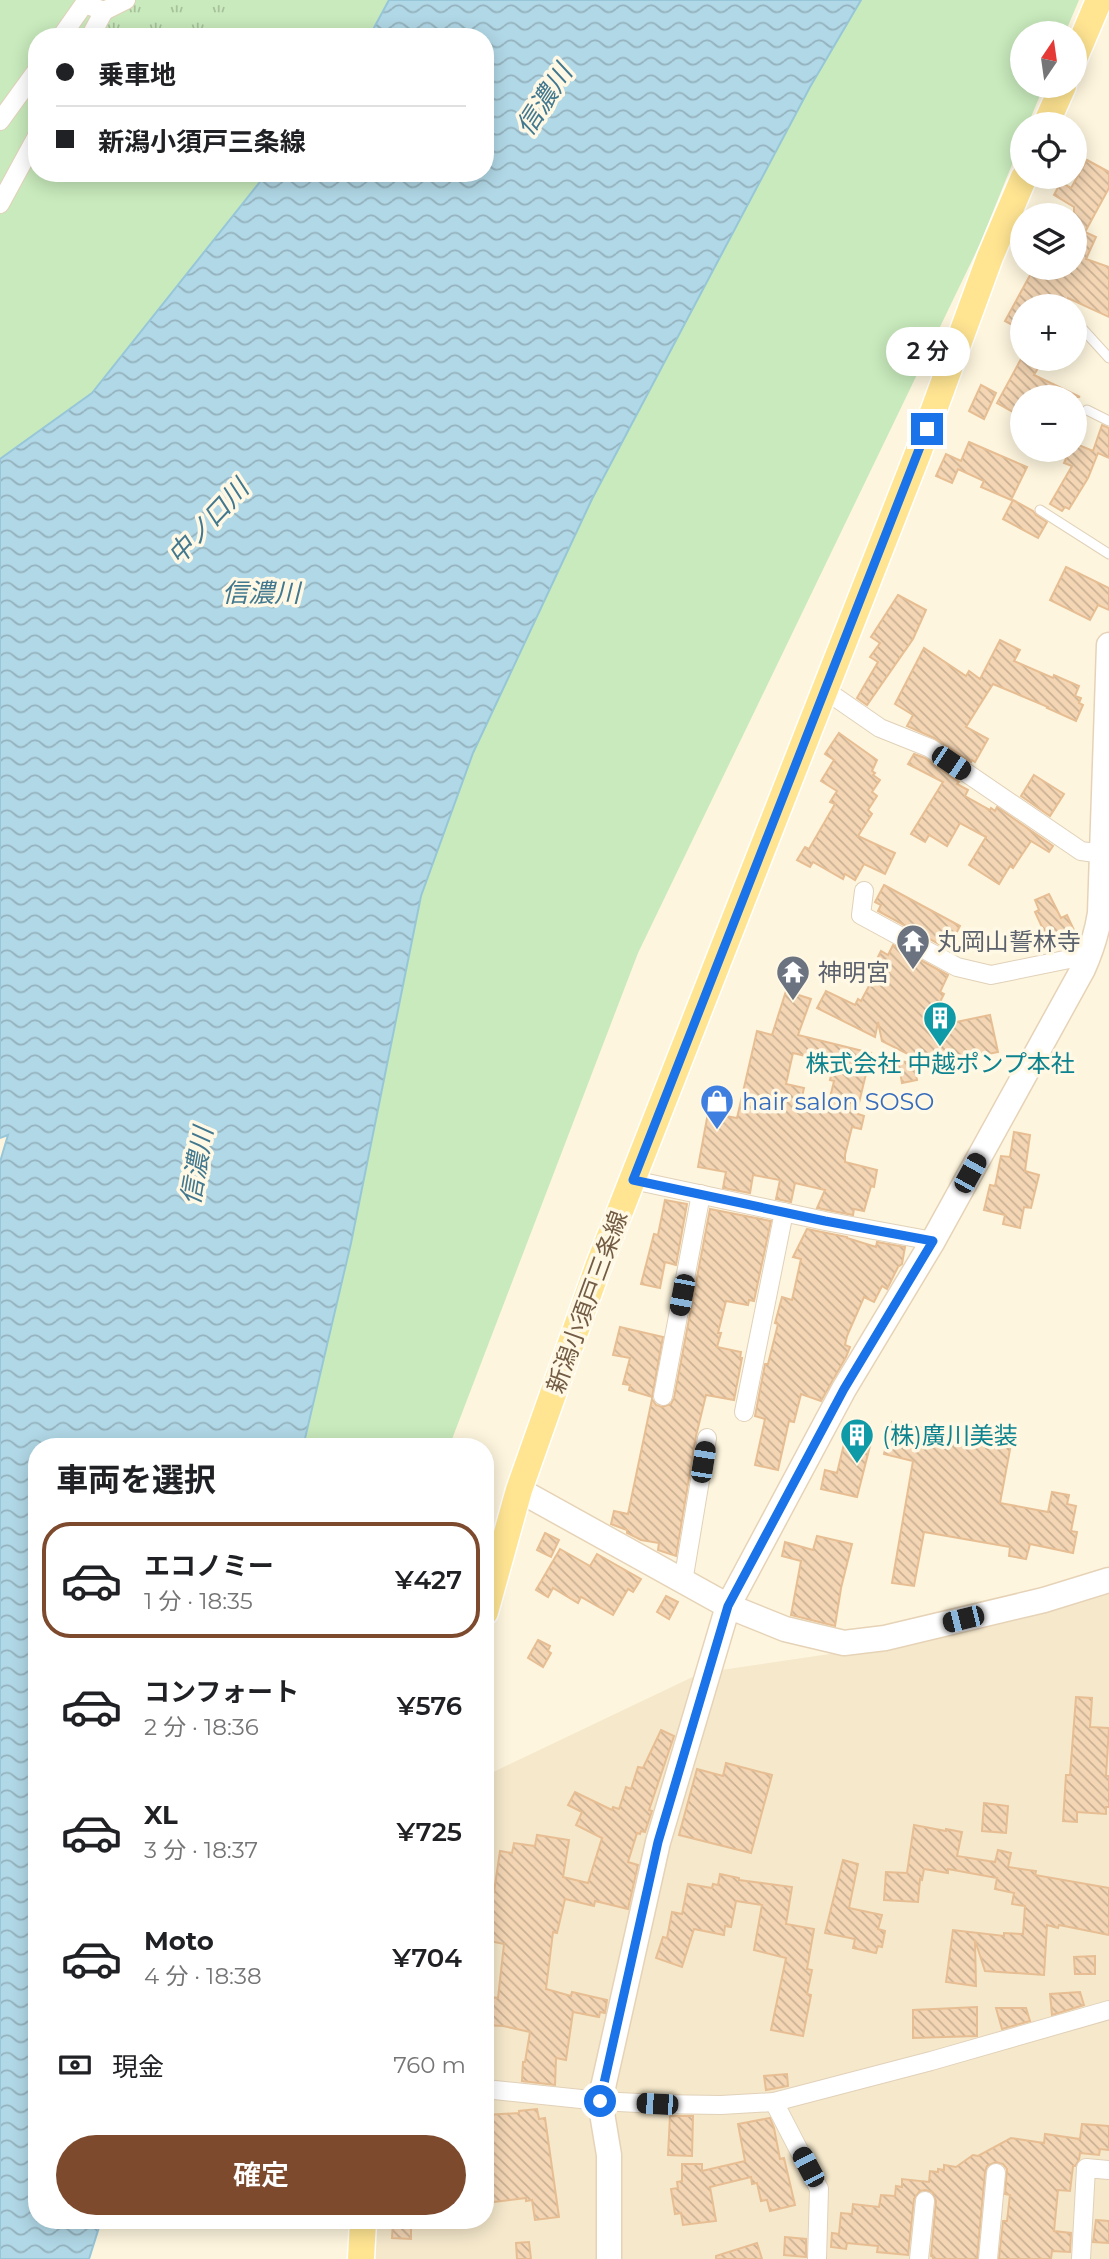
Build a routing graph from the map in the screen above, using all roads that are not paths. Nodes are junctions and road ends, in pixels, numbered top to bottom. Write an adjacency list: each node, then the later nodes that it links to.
1 (127, 0): 4 (street)
2 (1099, 0): 7 (main road)
3 (86, 2): 4 (street); 5 (street)
4 (104, 11): 6 (street)
5 (67, 28)
6 (95, 28)
7 (1087, 28)
8 (28, 82): 9 (street)
9 (0, 121)
10 (28, 153): 12 (street)
11 (1019, 189): 20 (main road, 新潟小須戸三条線)
12 (0, 204)
13 (1087, 334): 14 (lane)
14 (1109, 358)
15 (1087, 410): 16 (lane)
16 (1109, 421)
17 (1041, 510): 18 (lane)
18 (1109, 554)
19 (1109, 645): 21 (street)
20 (825, 690): 21 (street); 24 (main road, 新潟小須戸三条線)
21 (1103, 855): 23 (street)
22 (864, 891): 23 (street)
23 (1089, 955): 27 (street)
24 (633, 1180): 25 (street); 31 (main road, 新潟小須戸三条線)
25 (701, 1194): 26 (street); 28 (street)
26 (784, 1212): 27 (street); 29 (street)
27 (933, 1241): 35 (street)
28 (663, 1396)
29 (744, 1412)
30 (707, 1438): 34 (street)
31 (519, 1490): 32 (main road, 新潟小須戸三条線); 34 (street)
32 (494, 1580)
33 (1109, 1580): 35 (street)
34 (683, 1583): 35 (street)
35 (728, 1606): 38 (street)
36 (1109, 2010): 39 (street)
37 (494, 2090): 38 (street)
38 (600, 2101): 39 (street); 45 (street)
39 (774, 2102): 46 (street)
40 (1109, 2170): 49 (street)
41 (996, 2173): 48 (street)
42 (925, 2201): 47 (street)
43 (363, 2229): 44 (main road)
44 (361, 2259)
45 (608, 2259)
46 (817, 2259)
47 (919, 2259)
48 (988, 2259)
49 (1080, 2259)

